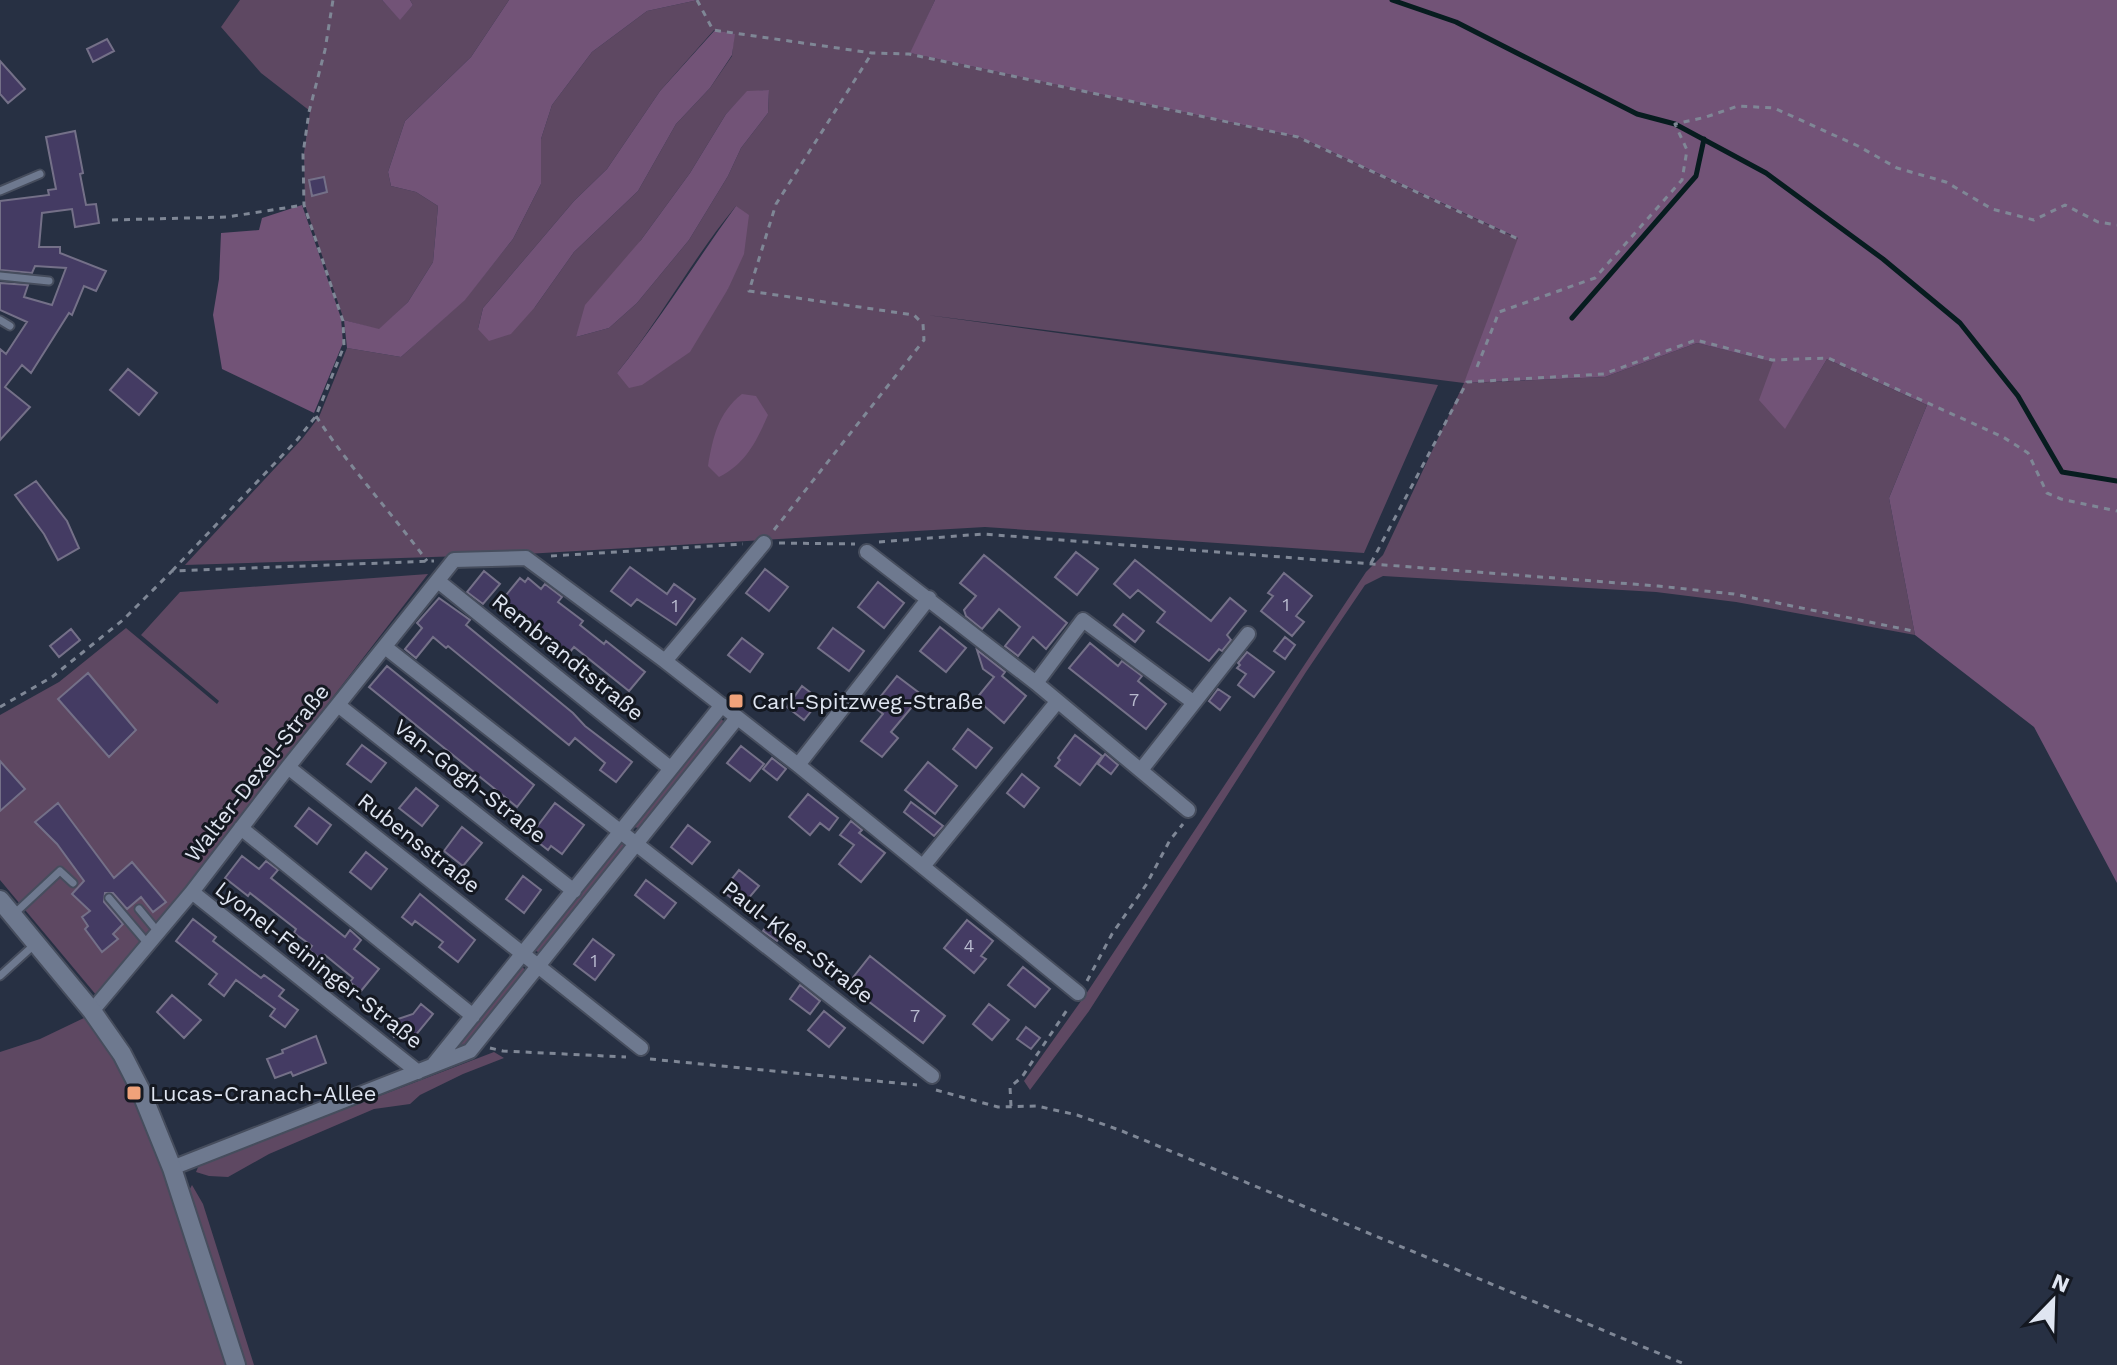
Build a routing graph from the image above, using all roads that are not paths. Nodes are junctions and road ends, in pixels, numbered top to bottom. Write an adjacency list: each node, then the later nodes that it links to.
1 (40, 174): 2 (lane)
2 (0, 191)
3 (0, 276): 4 (lane)
4 (49, 281)
5 (0, 320): 6 (lane)
6 (10, 326)
7 (764, 543): 14 (street)
8 (865, 546): 11 (street)
9 (454, 560): 10 (street, Walter-Dexel-Straße); 14 (street, Rembrandtstraße)
10 (438, 581): 13 (street, Walter-Dexel-Straße); 23 (street, Rembrandtstraße)
11 (929, 598): 15 (street); 21 (street)
12 (1248, 634): 17 (street)
13 (385, 647): 18 (street, Walter-Dexel-Straße); 27 (street)
14 (665, 661): 19 (street)
15 (1036, 683): 16 (street); 17 (street)
16 (1057, 702): 24 (street); 29 (street)
17 (1193, 702): 24 (street)
18 (338, 705): 22 (street, Walter-Dexel-Straße); 31 (street, Van-Gogh-Straße)
19 (722, 705): 20 (street); 23 (street)
20 (737, 718): 21 (street); 28 (street)
21 (798, 765): 29 (street)
22 (288, 767): 26 (street, Walter-Dexel-Straße); 40 (street, Rubensstraße)
23 (670, 768): 27 (street)
24 (1141, 770): 25 (street)
25 (1188, 810)
26 (241, 828): 32 (street, Walter-Dexel-Straße); 45 (street)
27 (622, 831): 28 (street); 31 (street)
28 (637, 843): 41 (street); 49 (street, Paul-Klee-Straße)
29 (924, 865): 43 (street)
30 (73, 883): 36 (lane)
31 (574, 891): 40 (street)
32 (192, 892): 37 (street, Walter-Dexel-Straße); 48 (street, Lyonel-Feininger-Straße)
33 (109, 898): 39 (lane)
34 (0, 900): 36 (street)
35 (139, 909): 37 (lane)
36 (13, 915): 38 (street)
37 (158, 932): 39 (street, Walter-Dexel-Straße)
38 (36, 943): 42 (lane); 44 (street)
39 (148, 944): 44 (street, Walter-Dexel-Straße)
40 (524, 953): 41 (street); 45 (street)
41 (539, 965): 46 (street); 47 (street)
42 (0, 976)
43 (1078, 993)
44 (92, 1011): 50 (street)
45 (473, 1016): 47 (street)
46 (638, 1054)
47 (433, 1065): 48 (street)
48 (418, 1072): 50 (street)
49 (930, 1082)
50 (172, 1168): 51 (street)
51 (236, 1365)

